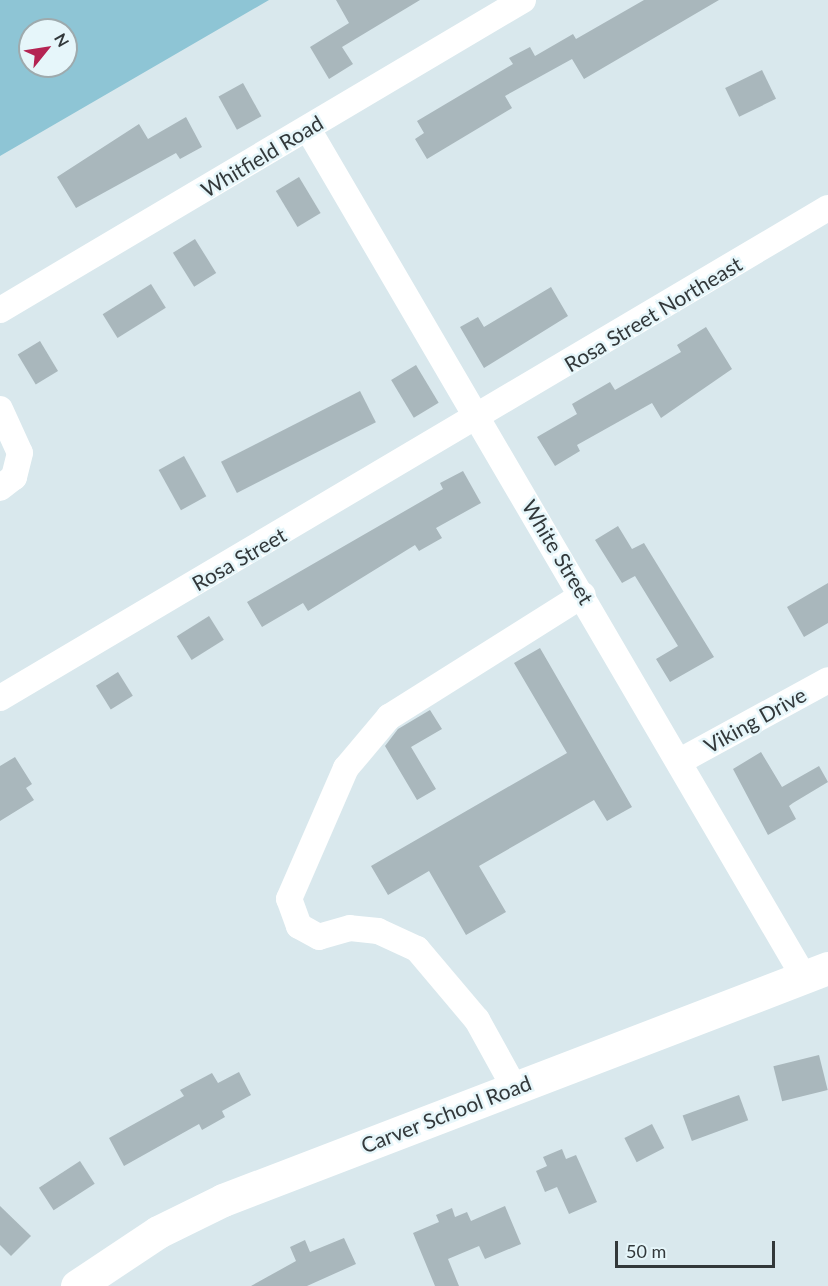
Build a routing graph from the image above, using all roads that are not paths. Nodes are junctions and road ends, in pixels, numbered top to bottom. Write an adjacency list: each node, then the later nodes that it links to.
1 (523, 0): 2 (street, Whitfield Road)
2 (308, 129): 4 (street, Whitfield Road); 6 (street, White Street)
3 (828, 208): 6 (street, Rosa Street Northeast)
4 (0, 310)
5 (0, 410): 7 (street)
6 (478, 419): 8 (street, White Street); 10 (street, Rosa Street)
7 (0, 488)
8 (584, 596): 11 (street, White Street); 13 (street)
9 (828, 680): 11 (street, Viking Drive)
10 (0, 699)
11 (682, 760): 12 (street, White Street)
12 (816, 973): 13 (main road, Carver School Road)
13 (514, 1087): 14 (main road, Carver School Road)
14 (77, 1286)

